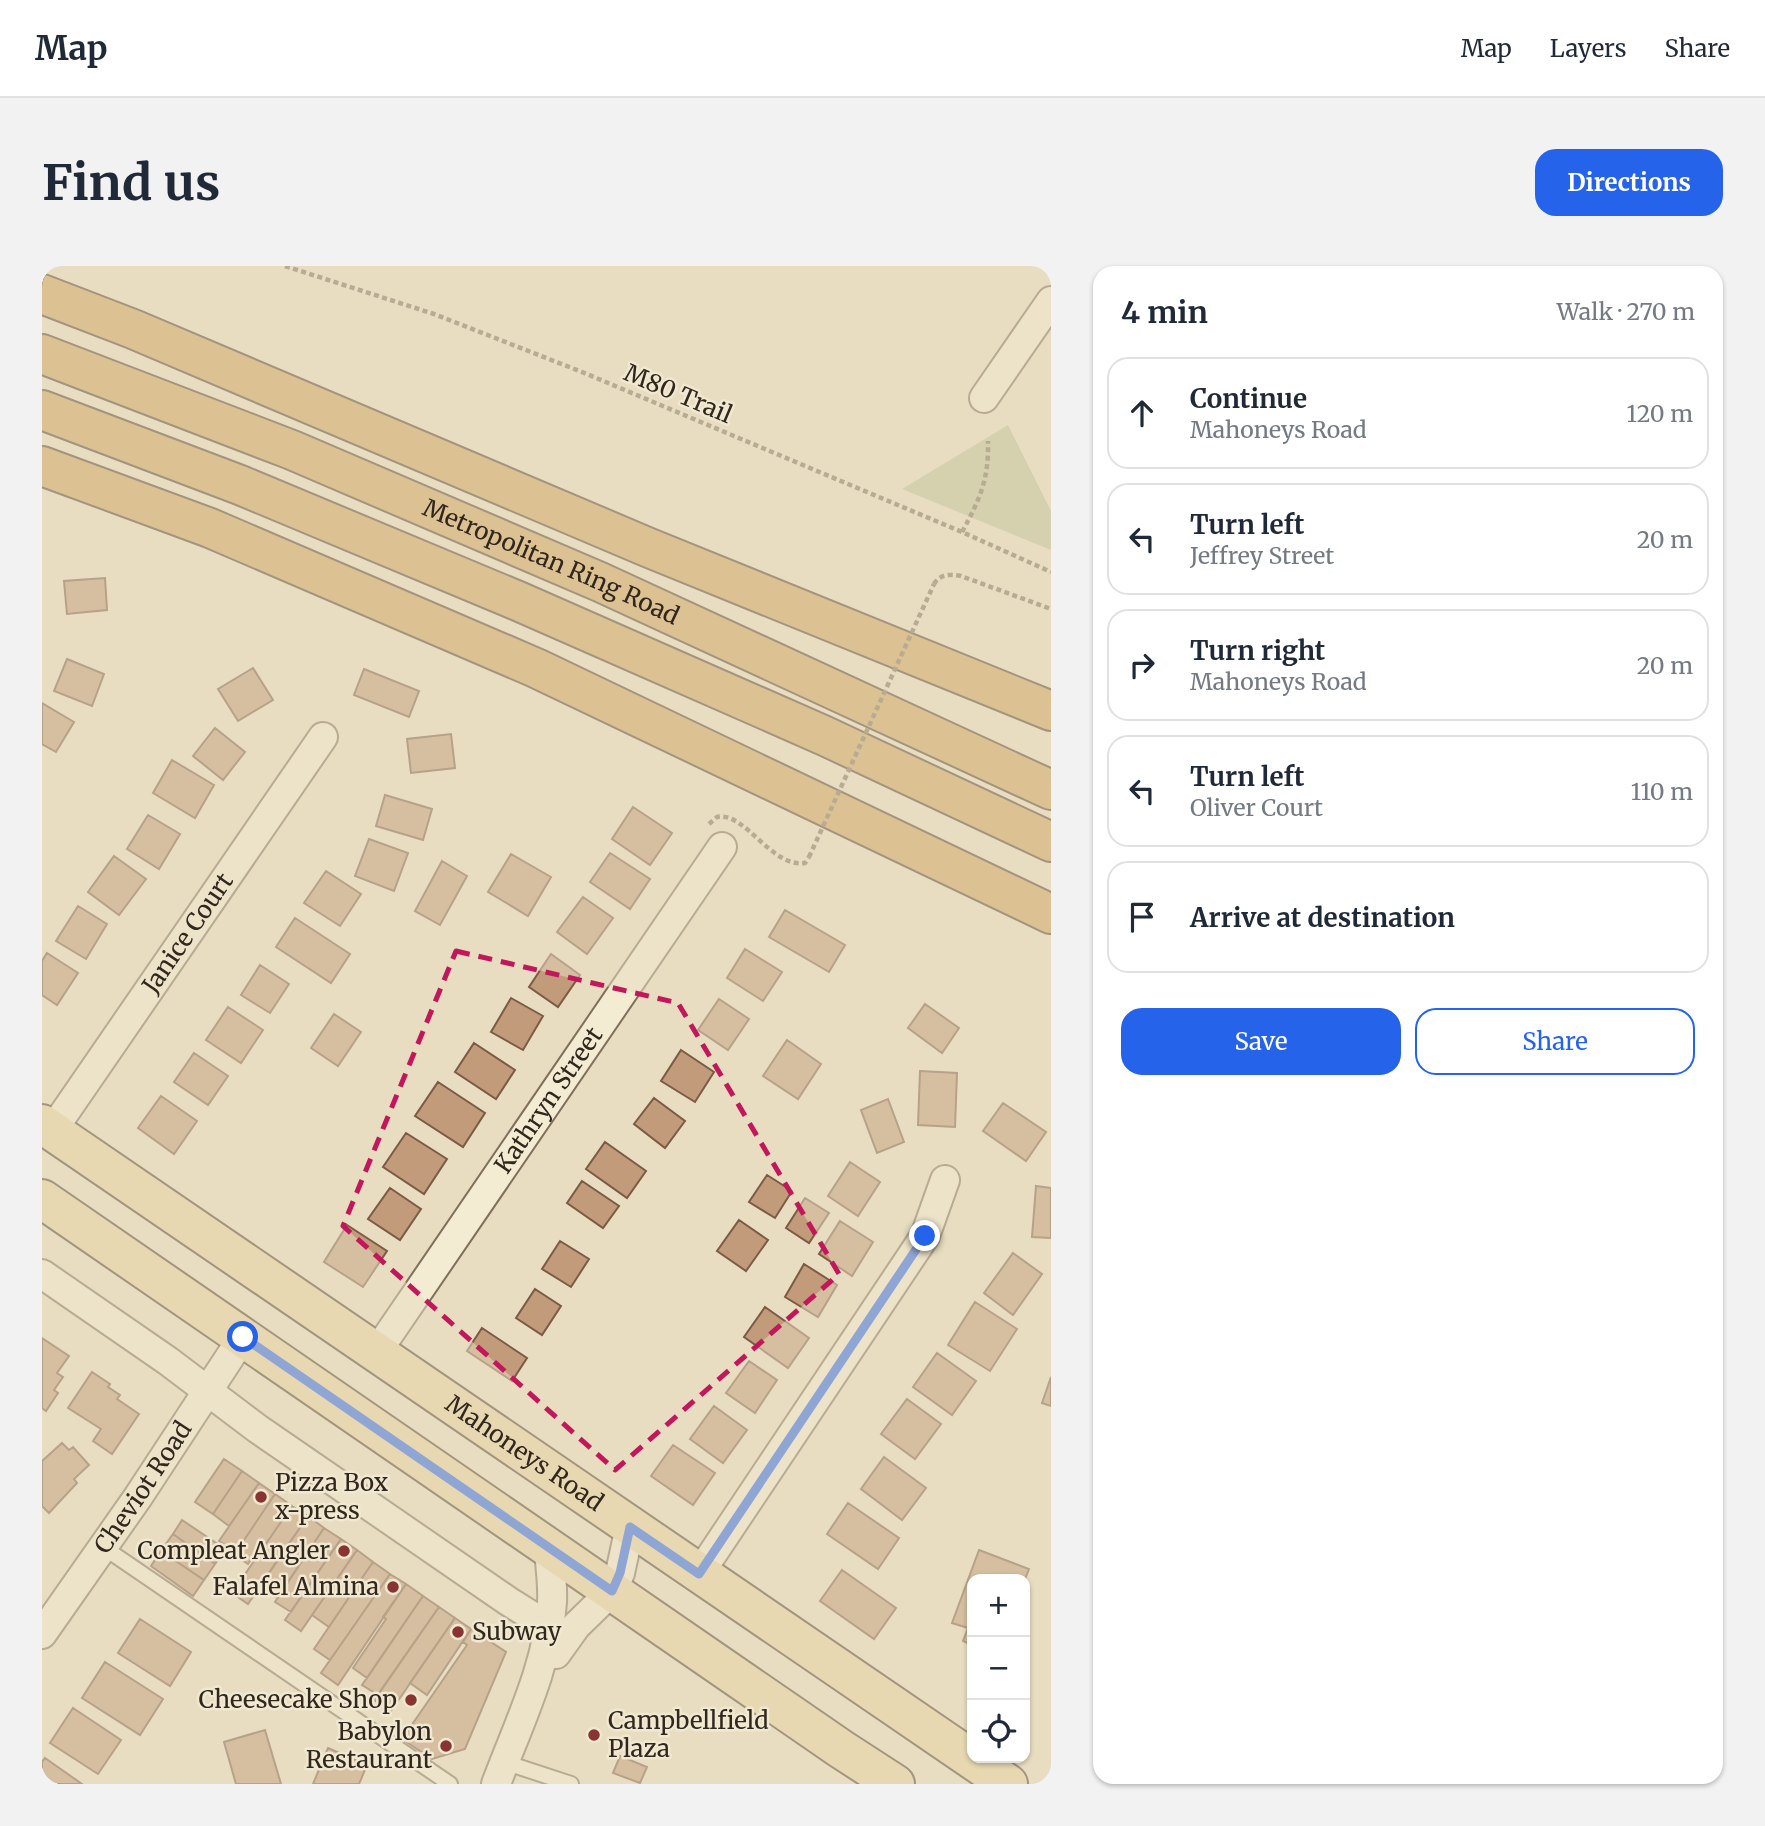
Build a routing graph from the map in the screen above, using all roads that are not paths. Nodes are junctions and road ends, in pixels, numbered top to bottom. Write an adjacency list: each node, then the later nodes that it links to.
1 (42, 294): 7 (highway)
2 (1051, 301): 4 (street)
3 (42, 354): 9 (highway, Metropolitan Ring Road)
4 (984, 398)
5 (42, 410): 10 (highway, Metropolitan Ring Road)
6 (42, 466): 12 (highway)
7 (1051, 711)
8 (323, 737): 13 (street, Janice Court)
9 (1051, 790)
10 (1051, 842)
11 (722, 847): 18 (street, Kathryn Street)
12 (1051, 914)
13 (47, 1127): 18 (main road, Mahoneys Road)
14 (946, 1180): 23 (street)
15 (42, 1199): 17 (main road)
16 (42, 1275): 19 (street)
17 (243, 1337): 19 (street, Cheviot Road); 22 (main road)
18 (376, 1353): 20 (main road, Mahoneys Road)
19 (208, 1392): 21 (street, Cheviot Road); 25 (street)
20 (630, 1527): 23 (main road, Mahoneys Road); 24 (street)
21 (103, 1547): 26 (street, Cheviot Road); 28 (lane)
22 (549, 1548): 24 (main road); 25 (street)
23 (699, 1574): 31 (main road, Mahoneys Road)
24 (612, 1591): 25 (street); 30 (main road)
25 (558, 1632): 27 (street)
26 (42, 1634)
27 (500, 1773): 29 (lane)
28 (450, 1784)
29 (570, 1784)
30 (895, 1784)
31 (1008, 1784)

